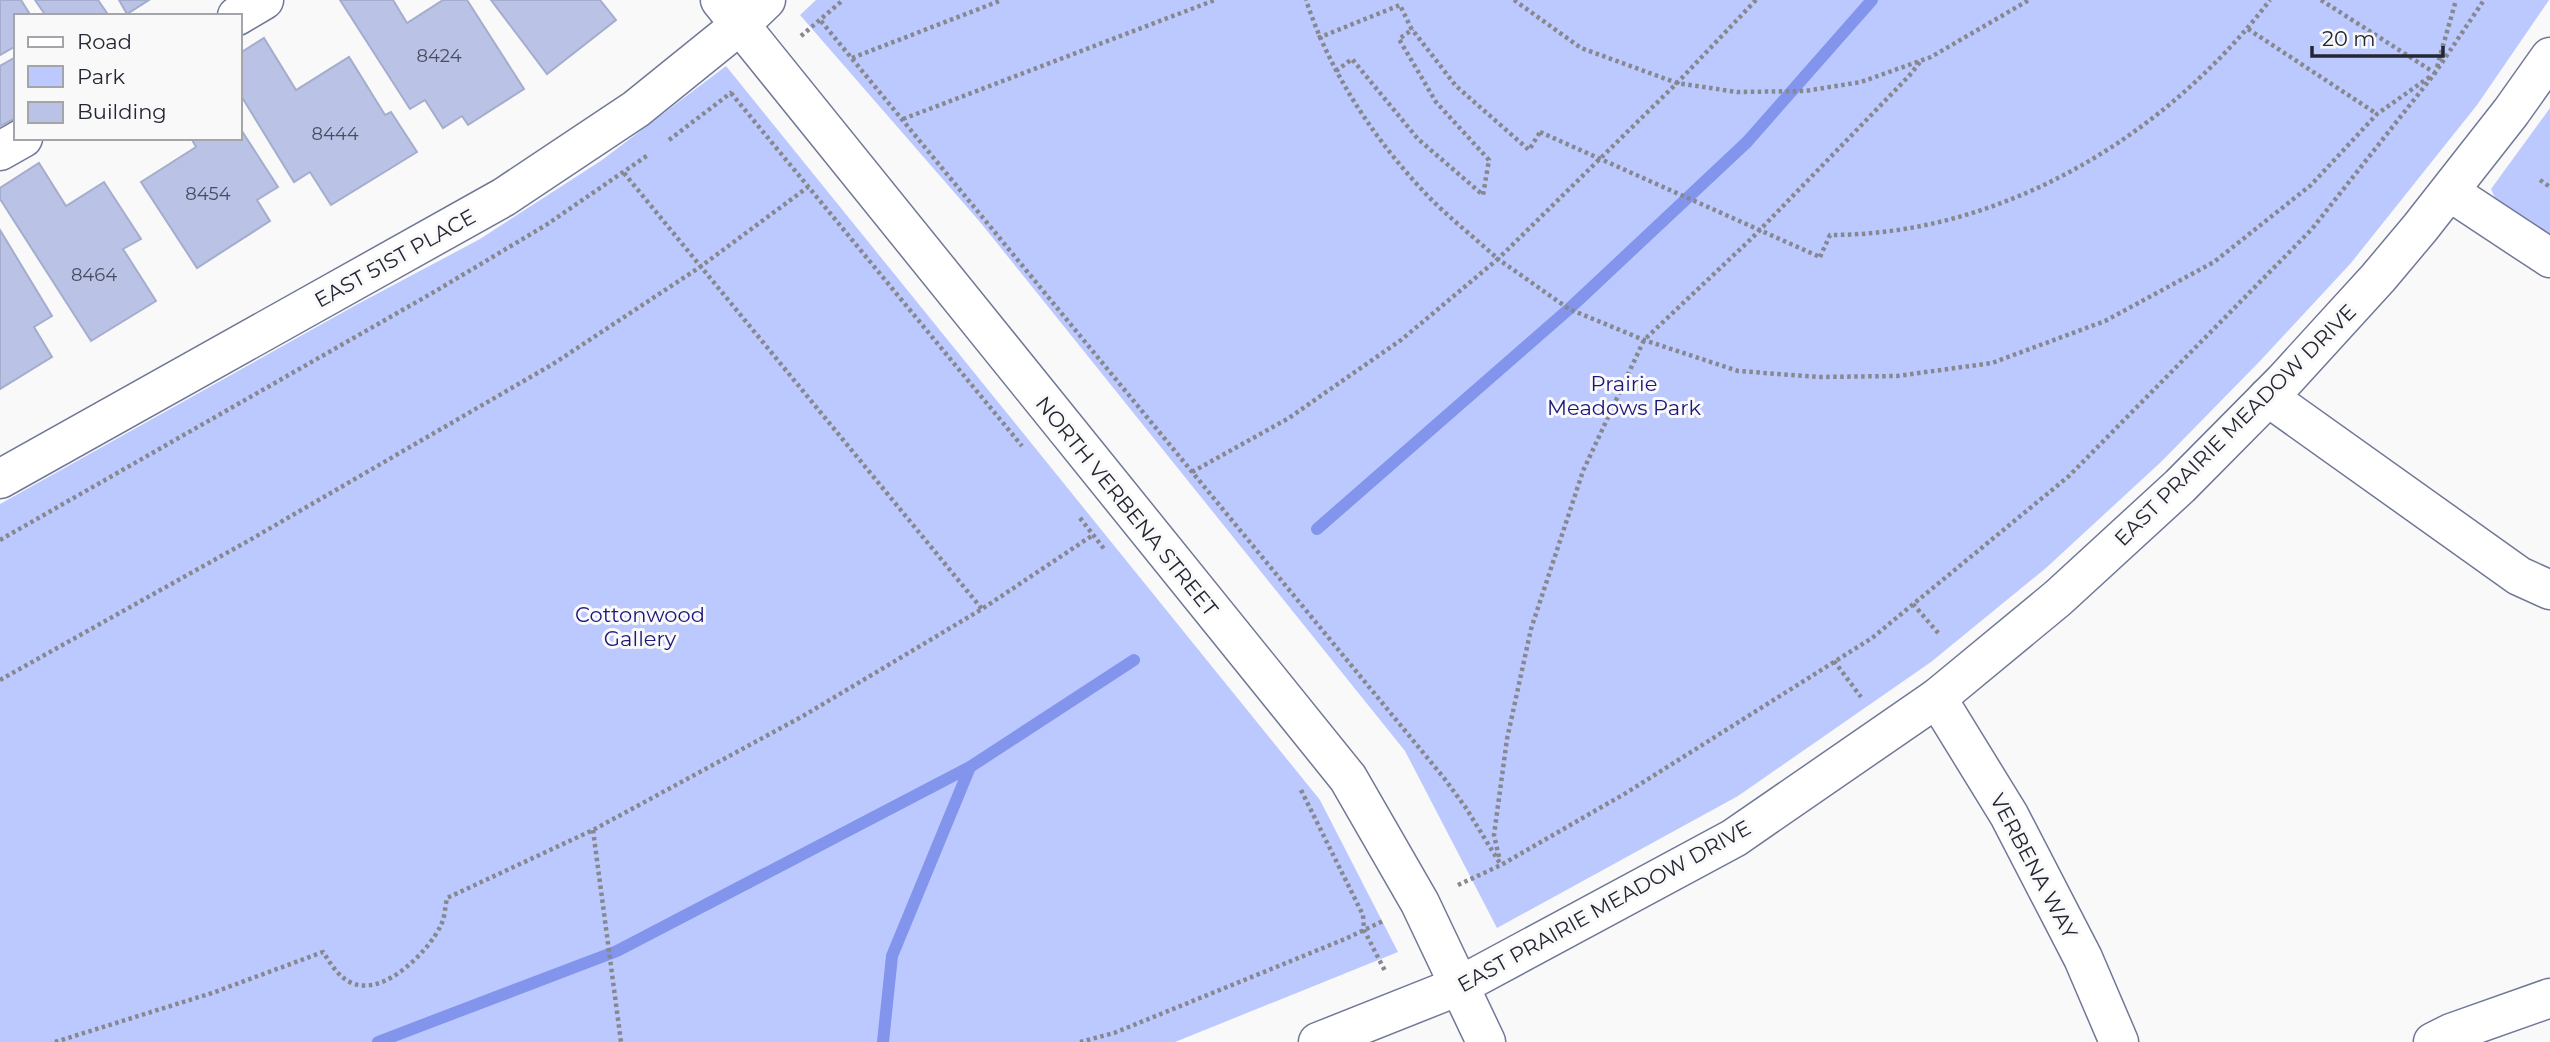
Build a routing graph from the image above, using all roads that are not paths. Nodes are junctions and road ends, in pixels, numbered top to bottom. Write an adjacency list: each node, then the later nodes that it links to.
1 (264, 0): 3 (street)
2 (742, 8): 10 (street, EAST 51ST PLACE); 13 (street, NORTH VERBENA STREET)
3 (240, 14)
4 (2550, 57): 7 (street, EAST PRAIRIE MEADOW DRIVE)
5 (19, 140): 6 (street)
6 (0, 151)
7 (2450, 192): 8 (street); 9 (street, EAST PRAIRIE MEADOW DRIVE)
8 (2550, 258)
9 (2268, 397): 11 (street); 12 (street, EAST PRAIRIE MEADOW DRIVE)
10 (0, 479)
11 (2550, 590)
12 (1937, 698): 13 (street, EAST PRAIRIE MEADOW DRIVE); 17 (street, VERBENA WAY)
13 (1459, 986): 15 (street, EAST PRAIRIE MEADOW DRIVE); 16 (street, NORTH VERBENA STREET)
14 (2550, 998): 18 (street)
15 (1318, 1042)
16 (1486, 1042)
17 (2119, 1042)
18 (2433, 1042)

